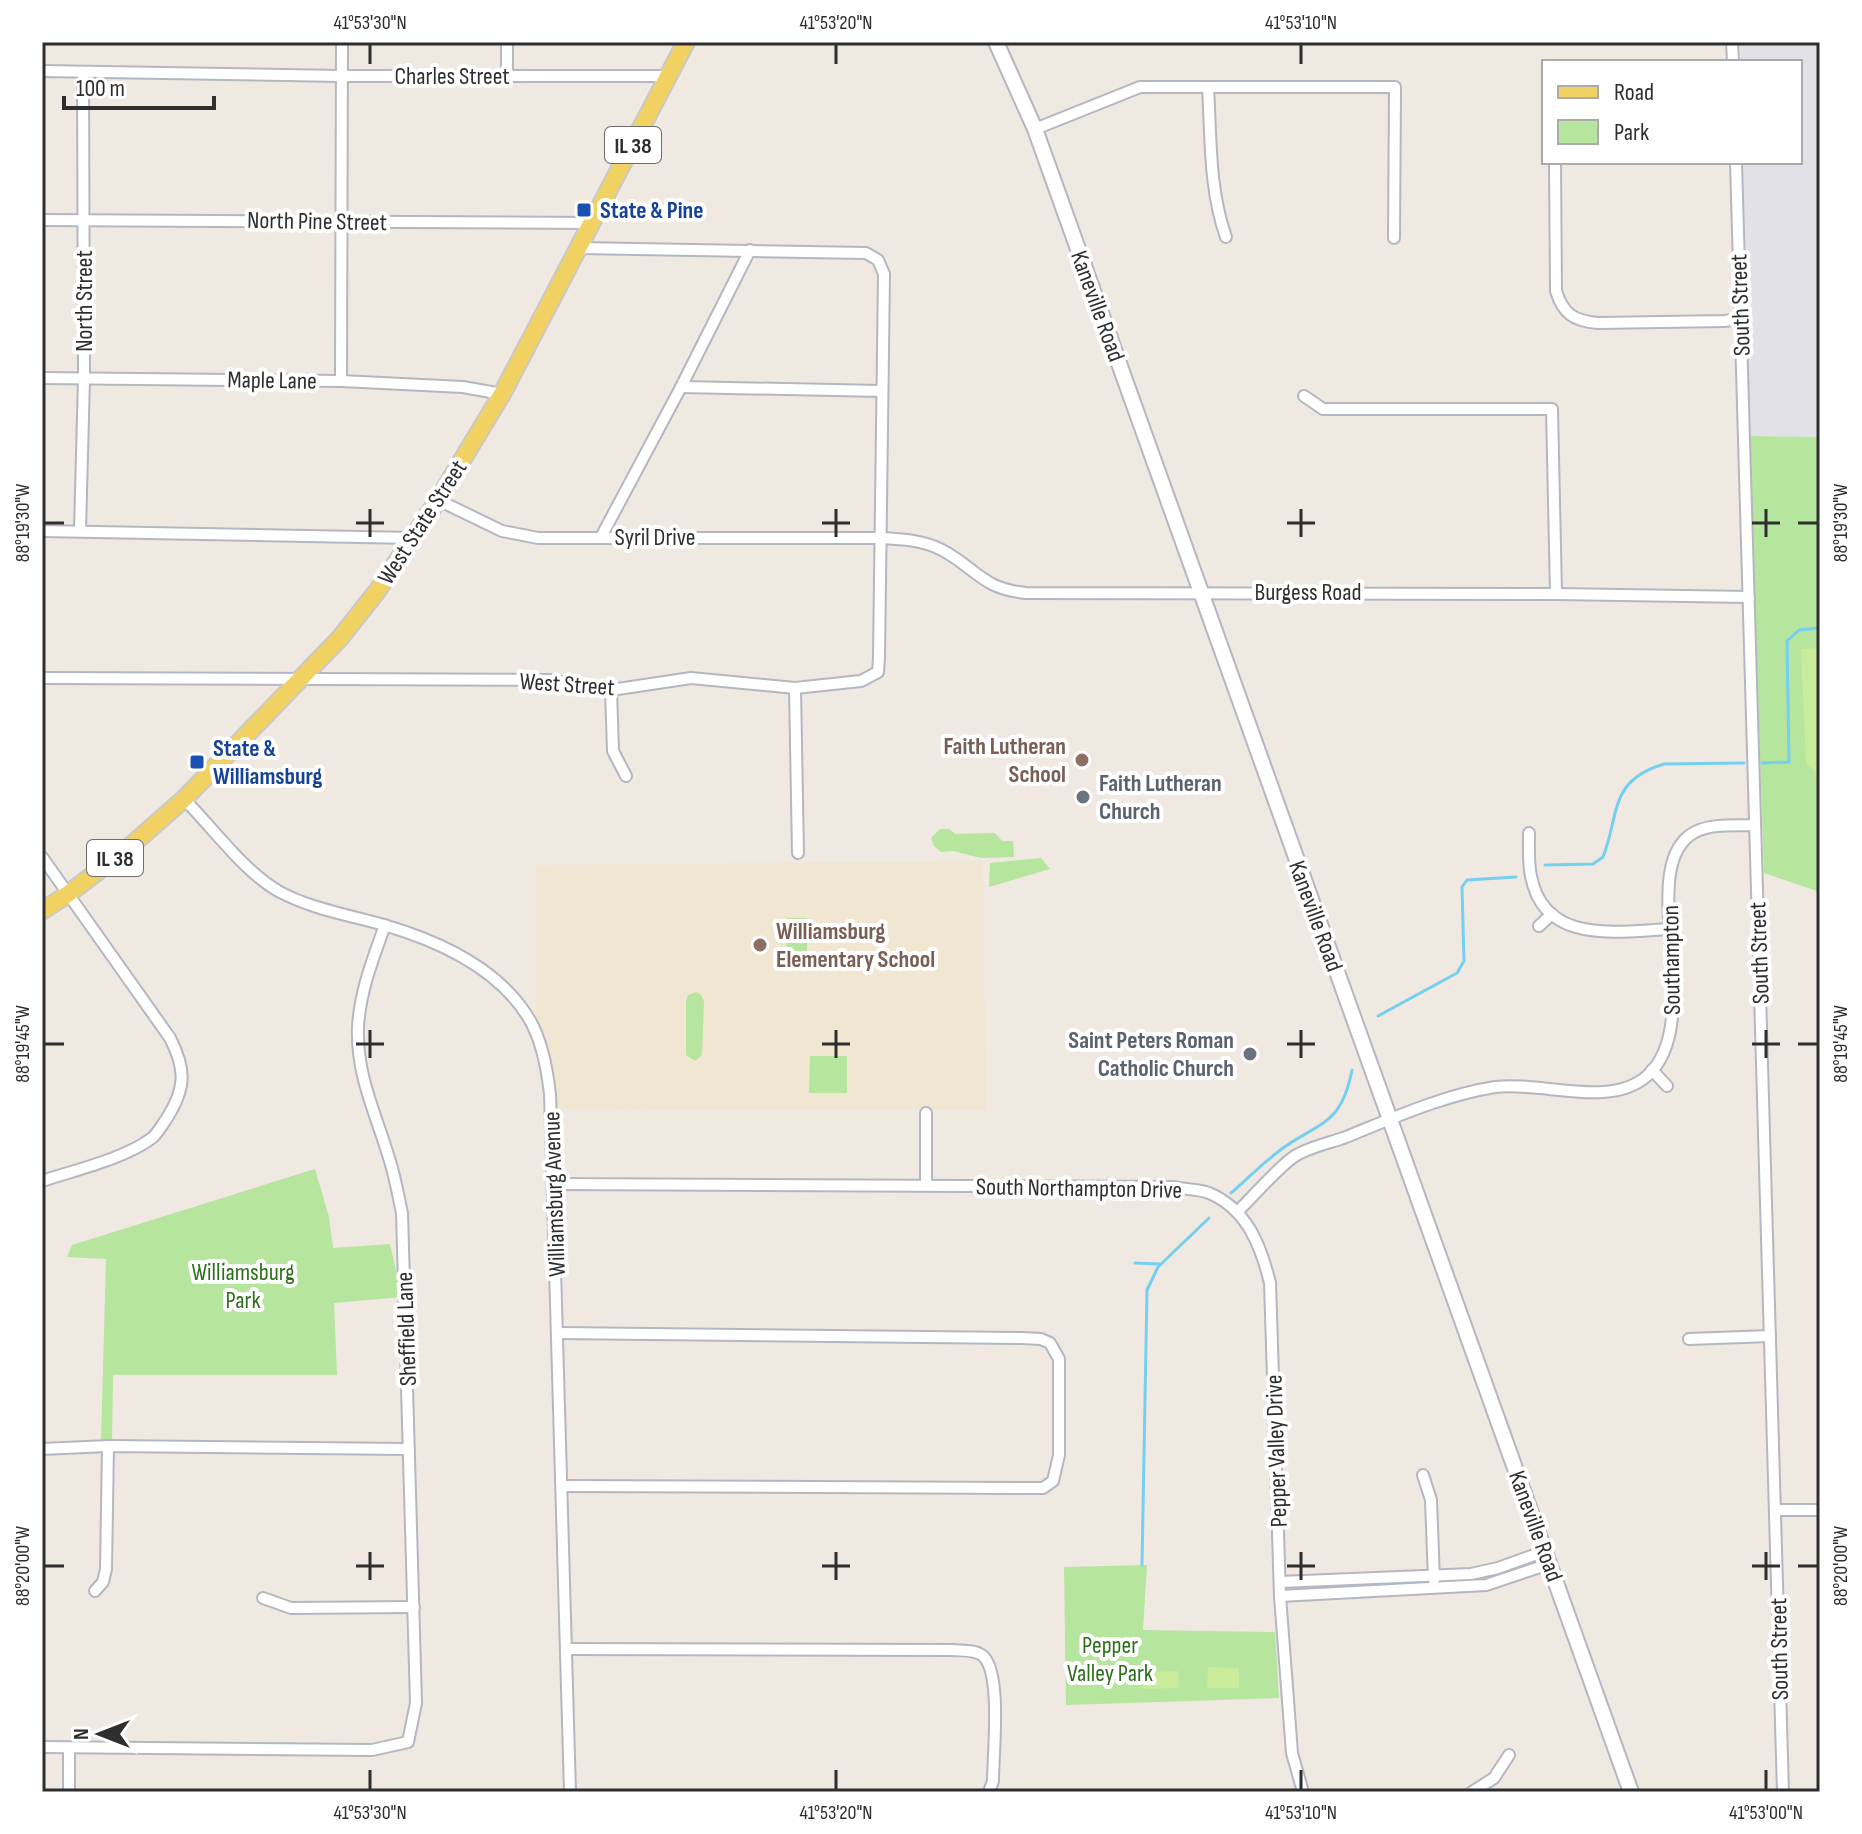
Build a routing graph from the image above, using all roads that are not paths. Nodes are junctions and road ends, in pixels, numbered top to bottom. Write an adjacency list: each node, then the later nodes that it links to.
1 (342, 42): 7 (street)
2 (507, 42): 8 (street)
3 (686, 42): 9 (main road, West State Street / IL 38)
4 (996, 42): 11 (main road, Kaneville Road)
5 (42, 71): 6 (street, Charles Street)
6 (83, 72): 7 (street, Charles Street); 15 (street, North Street)
7 (342, 76): 8 (street, Charles Street); 16 (street)
8 (507, 76): 9 (street, Charles Street)
9 (670, 76): 17 (main road, West State Street / IL 38)
10 (1208, 87): 11 (street); 18 (street); 19 (street)
11 (1035, 129): 36 (main road, Kaneville Road)
12 (1555, 164): 22 (street)
13 (1736, 164): 22 (street, South Street)
14 (42, 220): 15 (street, North Pine Street)
15 (84, 220): 16 (street, North Pine Street); 24 (street, North Street)
16 (341, 220): 17 (street, North Pine Street); 25 (street)
17 (592, 223): 20 (main road, West State Street / IL 38)
18 (1226, 237)
19 (1394, 238)
20 (579, 248): 21 (street); 28 (main road, West State Street / IL 38)
21 (750, 250): 26 (street); 27 (street)
22 (1741, 318): 38 (street, South Street)
23 (42, 378): 24 (street, Maple Lane)
24 (84, 378): 25 (street, Maple Lane); 32 (street, North Street)
25 (341, 381): 28 (street, Maple Lane)
26 (681, 387): 27 (street); 33 (street)
27 (881, 391): 35 (street)
28 (502, 394): 30 (main road, West State Street / IL 38)
29 (1304, 396): 37 (street)
30 (438, 500): 33 (street, Syril Drive); 34 (main road, West State Street / IL 38)
31 (42, 531): 32 (street)
32 (80, 531): 34 (street)
33 (601, 537): 35 (street, Syril Drive)
34 (413, 538): 40 (main road, West State Street / IL 38)
35 (880, 538): 36 (street, Burgess Road); 41 (street, West Street)
36 (1200, 591): 37 (street, Burgess Road); 58 (main road, Kaneville Road)
37 (1556, 594): 38 (street, Burgess Road)
38 (1749, 597): 45 (street, South Street)
39 (42, 678): 40 (street, West Street)
40 (299, 679): 42 (street, West Street); 44 (main road, West State Street / IL 38)
41 (795, 688): 42 (street, West Street); 47 (street)
42 (611, 690): 43 (street)
43 (626, 776)
44 (184, 799): 49 (main road, West State Street / IL 38); 52 (street, Williamsburg Avenue)
45 (1755, 825): 54 (street, Southampton); 64 (street, South Street)
46 (1529, 833): 51 (street)
47 (798, 853)
48 (42, 857): 49 (street)
49 (68, 894): 50 (main road, West State Street / IL 38); 59 (street)
50 (42, 911)
51 (1552, 914): 53 (street); 54 (street)
52 (385, 925): 60 (street, Williamsburg Avenue); 68 (street, Sheffield Lane)
53 (1539, 926)
54 (1671, 929): 55 (street, Southampton)
55 (1652, 1070): 56 (street); 58 (street)
56 (1667, 1086)
57 (926, 1113): 61 (street)
58 (1389, 1119): 62 (street); 73 (main road, Kaneville Road)
59 (42, 1181)
60 (553, 1184): 61 (street, South Northampton Drive); 63 (street, Williamsburg Avenue)
61 (926, 1185): 62 (street, South Northampton Drive)
62 (1238, 1211): 75 (street, Pepper Valley Drive)
63 (558, 1333): 70 (street, Williamsburg Avenue); 70 (street)
64 (1770, 1336): 65 (street); 71 (street, South Street)
65 (1689, 1339)
66 (108, 1446): 67 (street); 68 (street); 77 (street)
67 (42, 1449)
68 (409, 1449): 80 (street, Sheffield Lane)
69 (1423, 1475): 74 (street)
70 (562, 1486): 81 (street, Williamsburg Avenue)
71 (1776, 1510): 72 (street); 91 (street, South Street)
72 (1820, 1510)
73 (1547, 1557): 74 (street); 76 (street); 90 (main road, Kaneville Road)
74 (1434, 1575): 75 (street); 76 (street)
75 (1280, 1582): 78 (street, Pepper Valley Drive)
76 (1435, 1589): 78 (street)
77 (95, 1591)
78 (1280, 1596): 88 (street, Pepper Valley Drive)
79 (263, 1598): 80 (street)
80 (414, 1607): 83 (street, Sheffield Lane)
81 (566, 1649): 86 (street, Williamsburg Avenue); 87 (street)
82 (42, 1747): 83 (street)
83 (69, 1748): 85 (street)
84 (1509, 1755): 89 (street)
85 (69, 1792)
86 (570, 1792)
87 (989, 1792)
88 (1303, 1792)
89 (1472, 1792)
90 (1631, 1792)
91 (1783, 1792)

